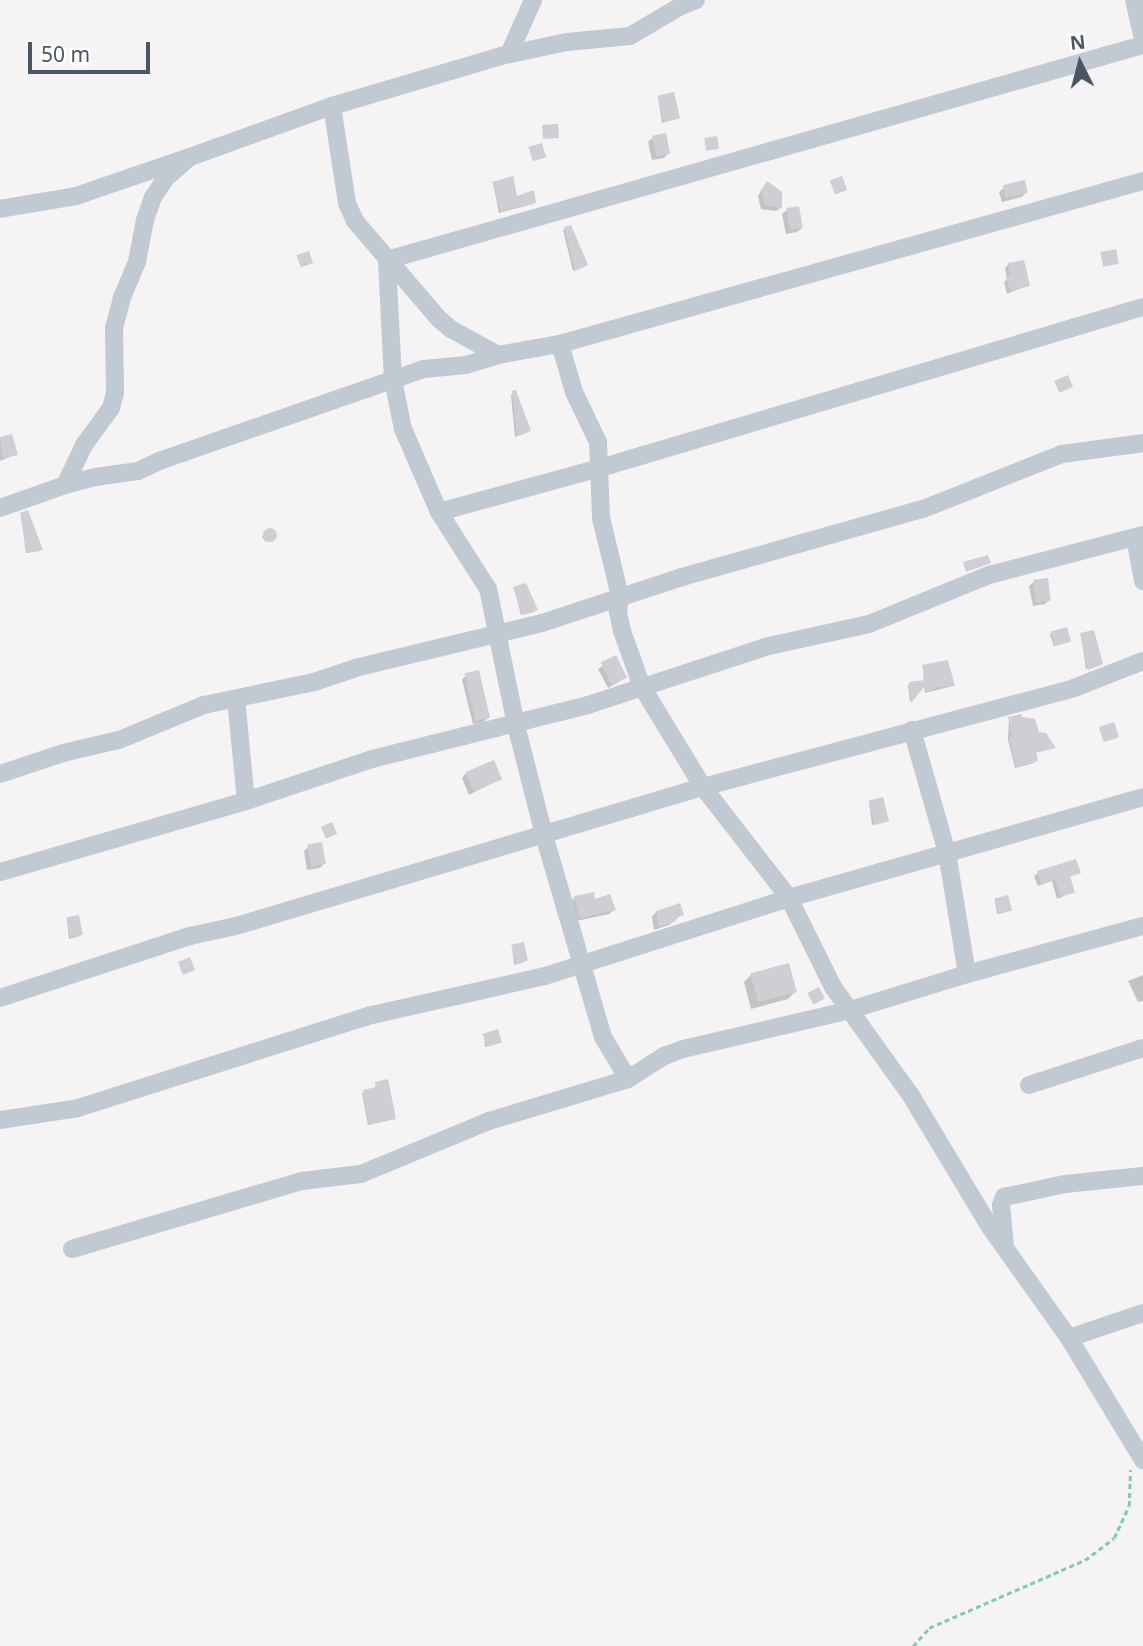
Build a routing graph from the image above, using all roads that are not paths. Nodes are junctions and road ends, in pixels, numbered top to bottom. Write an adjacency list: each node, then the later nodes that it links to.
1 (533, 0): 6 (street)
2 (696, 0): 6 (street)
3 (1134, 0): 4 (street)
4 (1143, 38)
5 (1143, 45): 11 (street)
6 (509, 54): 7 (street)
7 (332, 106): 8 (street); 11 (street)
8 (190, 156): 10 (street); 18 (street)
9 (1143, 181): 13 (street)
10 (0, 209)
11 (387, 260): 14 (street); 15 (street)
12 (1143, 307): 17 (street)
13 (560, 344): 14 (street); 17 (street)
14 (498, 355): 15 (street)
15 (393, 380): 18 (street); 20 (street)
16 (1143, 443): 23 (street)
17 (600, 468): 20 (street); 23 (street)
18 (65, 485): 19 (street)
19 (0, 508)
20 (439, 512): 24 (street)
21 (1139, 536): 22 (street); 26 (street)
22 (1143, 581)
23 (620, 596): 24 (street); 26 (street)
24 (496, 632): 27 (street); 28 (street)
25 (1143, 661): 29 (street)
26 (642, 687): 28 (street); 31 (street)
27 (236, 699): 30 (street); 33 (street)
28 (516, 725): 33 (street); 34 (street)
29 (912, 730): 31 (street); 35 (street)
30 (0, 775)
31 (703, 787): 34 (street); 37 (street)
32 (1143, 797): 35 (street)
33 (246, 801): 36 (street)
34 (544, 835): 39 (street); 41 (street)
35 (947, 853): 37 (street); 40 (street)
36 (0, 872)
37 (789, 898): 39 (street); 42 (street)
38 (1143, 926): 40 (street)
39 (581, 964): 44 (street); 46 (street)
40 (967, 974): 42 (street)
41 (0, 998)
42 (850, 1010): 44 (street); 49 (street)
43 (1143, 1048): 45 (street)
44 (628, 1079): 48 (street)
45 (1029, 1085)
46 (0, 1120)
47 (1143, 1176): 49 (street)
48 (72, 1249)
49 (1005, 1250): 51 (street)
50 (1143, 1313): 51 (street)
51 (1069, 1338): 52 (street)
52 (1138, 1454)

